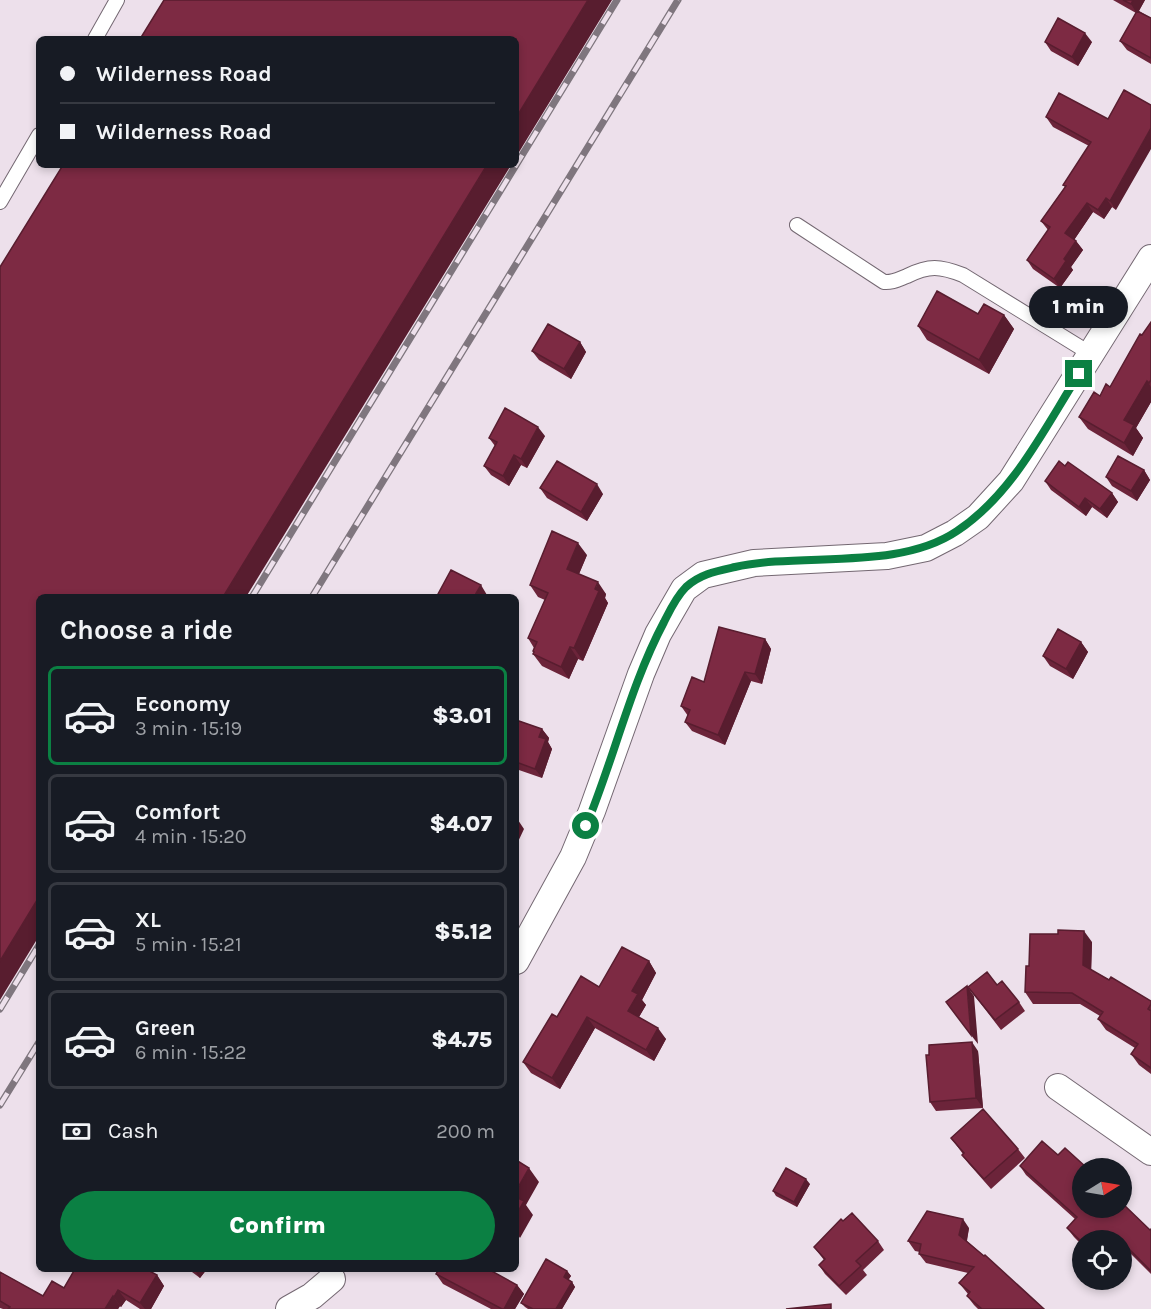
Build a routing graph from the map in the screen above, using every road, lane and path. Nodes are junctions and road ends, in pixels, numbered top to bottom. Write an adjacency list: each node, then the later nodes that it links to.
1 (117, 0): 2 (lane)
2 (97, 36)
3 (36, 140): 4 (lane)
4 (0, 202)
5 (797, 225): 7 (lane)
6 (1151, 258): 7 (street)
7 (1091, 354): 8 (street)
8 (519, 956)
9 (1058, 1087): 10 (street)
10 (1151, 1152)
11 (335, 1274): 12 (street); 13 (street)
12 (289, 1309)
13 (327, 1309)

